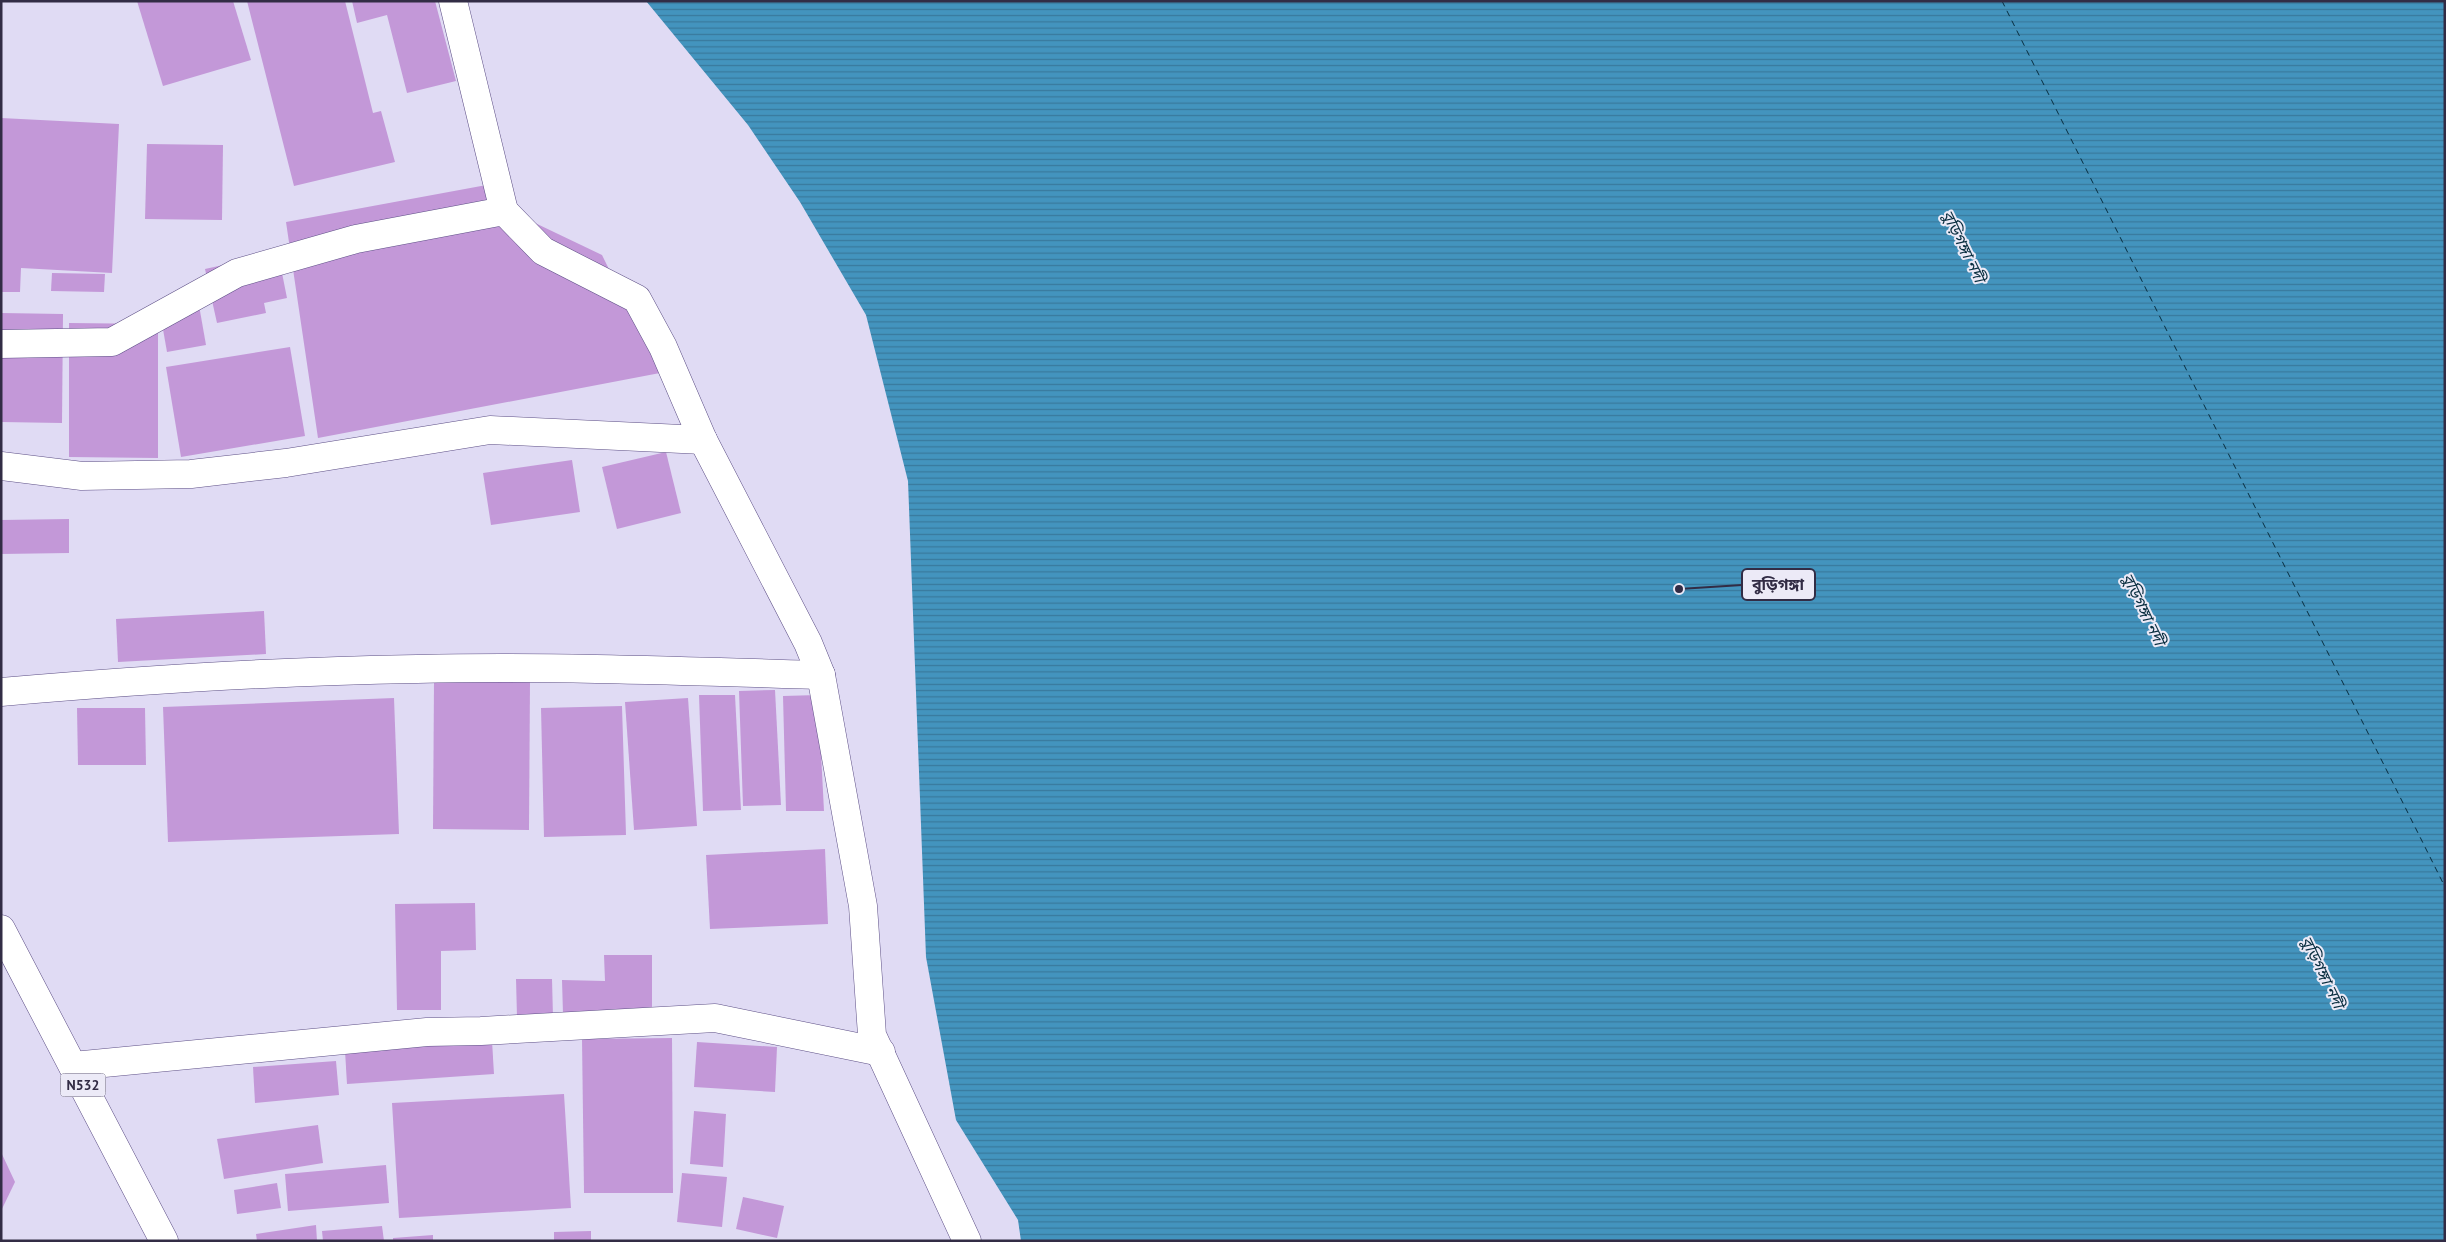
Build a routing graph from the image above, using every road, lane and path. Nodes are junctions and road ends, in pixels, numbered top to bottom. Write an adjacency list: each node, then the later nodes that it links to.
1 (453, 1): 2 (main road)
2 (504, 211): 3 (main road); 4 (main road)
3 (1, 344)
4 (703, 440): 5 (main road); 6 (main road)
5 (1, 466)
6 (821, 675): 7 (main road); 9 (main road)
7 (1, 692)
8 (1, 929): 10 (main road, N532)
9 (881, 1052): 10 (main road); 12 (main road)
10 (73, 1066): 11 (main road, N532)
11 (164, 1241)
12 (967, 1241)

